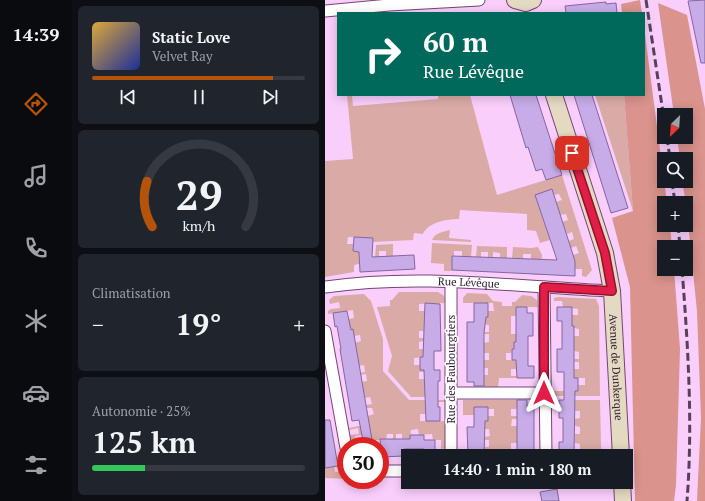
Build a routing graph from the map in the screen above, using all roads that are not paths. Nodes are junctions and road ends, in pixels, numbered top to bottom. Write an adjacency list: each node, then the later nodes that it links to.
1 (479, 0): 2 (street)
2 (325, 11)
3 (554, 96): 7 (main road, Avenue de Dunkerque)
4 (451, 282): 5 (street, Rue Lévêque); 6 (street, Rue Lévêque); 9 (street, Rue des Faubourgtiers)
5 (325, 287)
6 (544, 287): 7 (street, Rue Lévêque); 10 (street)
7 (612, 291): 14 (main road, Avenue de Dunkerque)
8 (325, 331): 11 (street)
9 (451, 393): 10 (street); 12 (street, Rue des Faubourgtiers)
10 (544, 393): 13 (street)
11 (344, 437)
12 (451, 449)
13 (546, 449)
14 (621, 449)
15 (389, 471): 16 (street)
16 (401, 471)
17 (622, 489): 18 (main road)
18 (623, 501)

